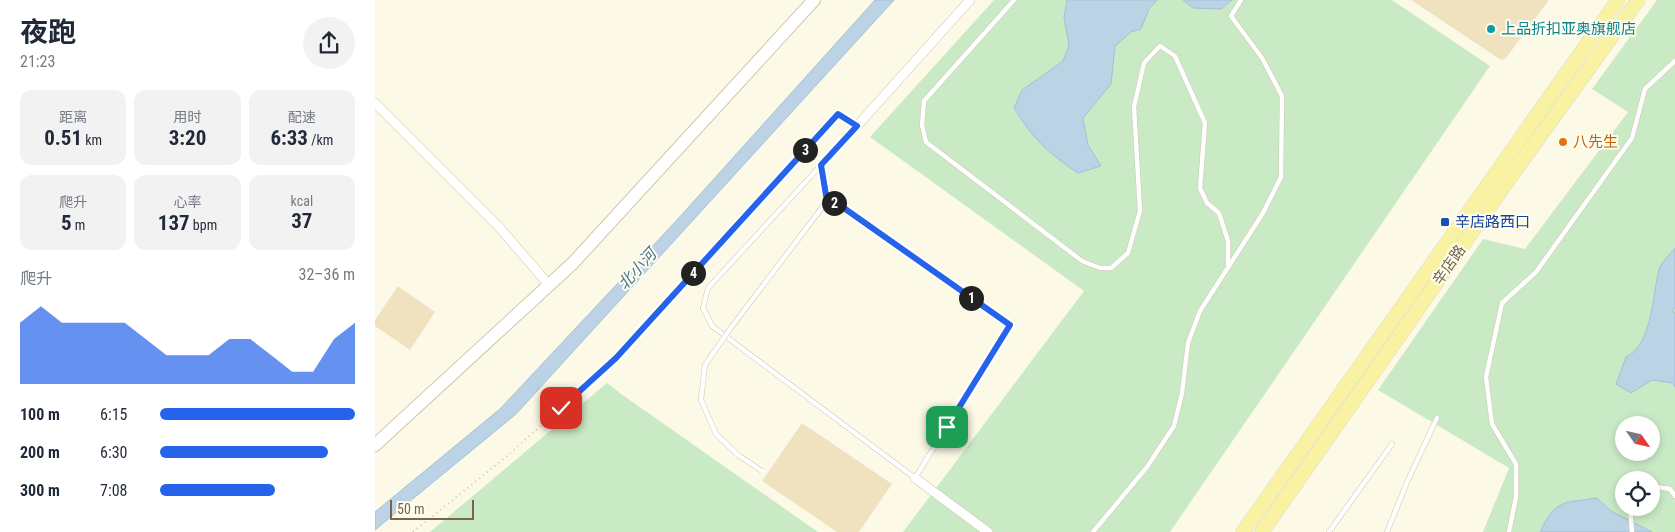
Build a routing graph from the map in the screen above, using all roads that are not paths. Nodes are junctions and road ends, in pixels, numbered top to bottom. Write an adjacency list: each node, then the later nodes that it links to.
1 (814, 0): 13 (street)
2 (970, 0): 9 (street)
3 (1014, 0): 12 (lane)
4 (1241, 0): 12 (lane)
5 (1618, 0): 24 (main road, 辛店路)
6 (1638, 0): 25 (main road, 辛店路)
7 (1675, 61): 28 (lane)
8 (375, 103): 13 (street)
9 (857, 126): 10 (lane)
10 (821, 165): 11 (lane); 18 (lane)
11 (827, 201): 17 (lane, bridge); 18 (lane)
12 (1228, 265): 23 (lane)
13 (549, 285): 16 (street)
14 (1437, 418): 27 (lane)
15 (1392, 444): 26 (lane)
16 (375, 445)
17 (762, 471)
18 (915, 478): 22 (street)
19 (1660, 487): 20 (lane)
20 (1675, 496)
21 (1632, 516): 29 (lane)
22 (988, 532)
23 (1093, 532)
24 (1243, 532)
25 (1262, 532)
26 (1329, 532)
27 (1387, 532)
28 (1509, 532)
29 (1632, 532)

